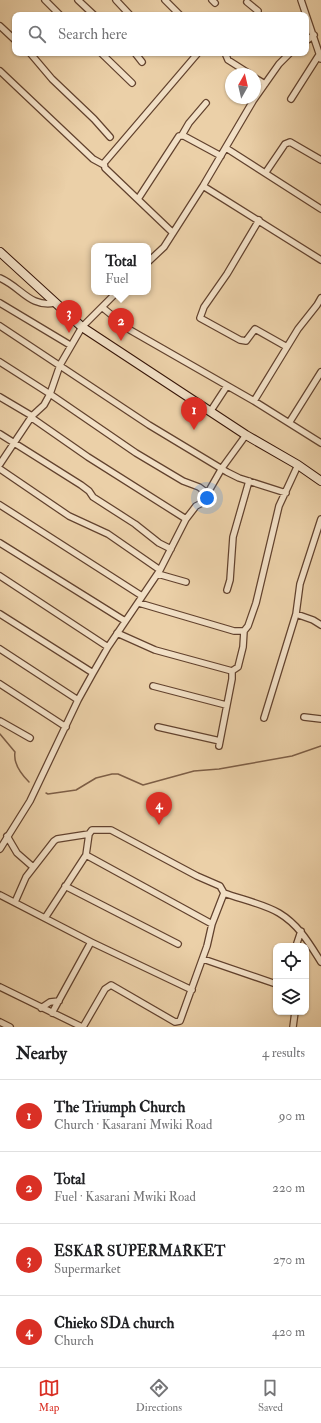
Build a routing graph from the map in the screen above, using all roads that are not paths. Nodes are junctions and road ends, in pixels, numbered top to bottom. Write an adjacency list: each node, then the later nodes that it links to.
1 (45, 0): 7 (street)
2 (78, 0): 8 (street)
3 (116, 0): 9 (street)
4 (165, 0): 10 (street)
5 (301, 0): 12 (street)
6 (247, 2): 11 (street)
7 (57, 12)
8 (91, 12)
9 (127, 12)
10 (177, 12)
11 (258, 12)
12 (305, 12)
13 (309, 22): 15 (street)
14 (0, 26): 16 (street)
15 (314, 35): 17 (street); 24 (street)
16 (12, 37)
17 (309, 39)
18 (33, 56): 34 (street)
19 (104, 56): 29 (street)
20 (137, 56): 25 (street)
21 (195, 56): 38 (street)
22 (226, 56): 26 (street)
23 (287, 56): 30 (street)
24 (320, 57): 31 (street)
25 (142, 62)
26 (241, 68)
27 (0, 71): 38 (street)
28 (261, 82): 30 (street)
29 (132, 83)
30 (265, 84): 35 (street)
31 (291, 98)
32 (206, 103): 33 (street)
33 (182, 135): 36 (street); 41 (street)
34 (110, 137)
35 (226, 148): 36 (street); 39 (street)
36 (221, 156): 40 (street)
37 (321, 160): 39 (street)
38 (104, 165): 41 (street)
39 (266, 172): 42 (street)
40 (203, 186): 43 (street); 44 (street)
41 (138, 198): 44 (street)
42 (321, 209)
43 (259, 220): 47 (street); 57 (street)
44 (173, 232): 46 (street)
45 (0, 253): 52 (main road)
46 (151, 259)
47 (321, 260)
48 (0, 278): 52 (street)
49 (114, 295): 53 (street)
50 (321, 298): 57 (street)
51 (0, 303): 56 (street)
52 (55, 303): 55 (main road)
53 (103, 308): 55 (street); 61 (street)
54 (0, 326): 59 (street)
55 (82, 327): 56 (street); 65 (main road)
56 (70, 345): 59 (street)
57 (287, 347): 64 (street)
58 (0, 362): 62 (street)
59 (60, 365): 62 (street); 74 (street)
60 (321, 372): 67 (street)
61 (227, 386): 64 (street); 65 (street)
62 (50, 394): 66 (street); 78 (street)
63 (0, 397): 66 (street)
64 (254, 401): 67 (street)
65 (210, 412): 69 (main road)
66 (32, 417): 70 (street); 81 (street)
67 (290, 423): 71 (street)
68 (0, 434): 70 (street)
69 (246, 435): 73 (main road); 74 (street)
70 (14, 443): 72 (street); 84 (street)
71 (321, 443)
72 (0, 464)
73 (298, 464): 77 (main road); 79 (street)
74 (222, 468): 76 (street); 78 (street)
75 (0, 469): 85 (street)
76 (249, 481): 79 (street); 88 (street)
77 (321, 481)
78 (208, 493): 81 (street)
79 (286, 493): 95 (street)
80 (0, 505): 89 (street)
81 (186, 519): 84 (street)
82 (320, 523): 92 (street)
83 (0, 543): 93 (street)
84 (171, 549): 85 (street)
85 (159, 572): 87 (street); 89 (street)
86 (0, 576): 97 (street)
87 (186, 582)
88 (227, 590)
89 (142, 596): 90 (street)
90 (139, 603): 93 (street); 95 (street)
91 (0, 614): 100 (street)
92 (296, 614): 94 (street); 106 (street)
93 (125, 621): 96 (street)
94 (321, 625)
95 (244, 631): 99 (street)
96 (117, 633): 97 (street); 99 (street)
97 (108, 647): 100 (street)
98 (0, 649): 103 (street)
99 (232, 671): 104 (street)
100 (93, 672): 103 (street)
101 (0, 684): 109 (street)
102 (153, 686): 104 (street)
103 (78, 700): 109 (street)
104 (226, 704): 110 (street)
105 (304, 717): 107 (street)
106 (264, 718)
107 (321, 719)
108 (0, 721): 111 (street)
109 (66, 727): 113 (street)
110 (158, 727)
111 (30, 738)
112 (89, 834): 115 (street); 116 (street); 118 (street)
113 (7, 836): 114 (street); 116 (street)
114 (0, 849)
115 (86, 855): 117 (street); 122 (street)
116 (33, 867): 120 (street)
117 (65, 886): 121 (street); 126 (street)
118 (224, 893): 122 (street); 123 (street)
119 (0, 895): 120 (street)
120 (14, 902): 121 (street)
121 (45, 918): 124 (street)
122 (212, 924): 127 (street)
123 (301, 931): 125 (street); 128 (street)
124 (91, 942): 131 (street); 132 (street)
125 (297, 943)
126 (178, 944)
127 (203, 959): 129 (street); 131 (street)
128 (321, 962)
129 (273, 983)
130 (0, 987): 133 (street)
131 (192, 990): 139 (street)
132 (59, 1000): 133 (street); 134 (street)
133 (41, 1008): 134 (street)
134 (52, 1012): 137 (street)
135 (295, 1015): 140 (street)
136 (0, 1022): 138 (street)
137 (71, 1025): 139 (street)
138 (10, 1027)
139 (83, 1027)
140 (293, 1027)

